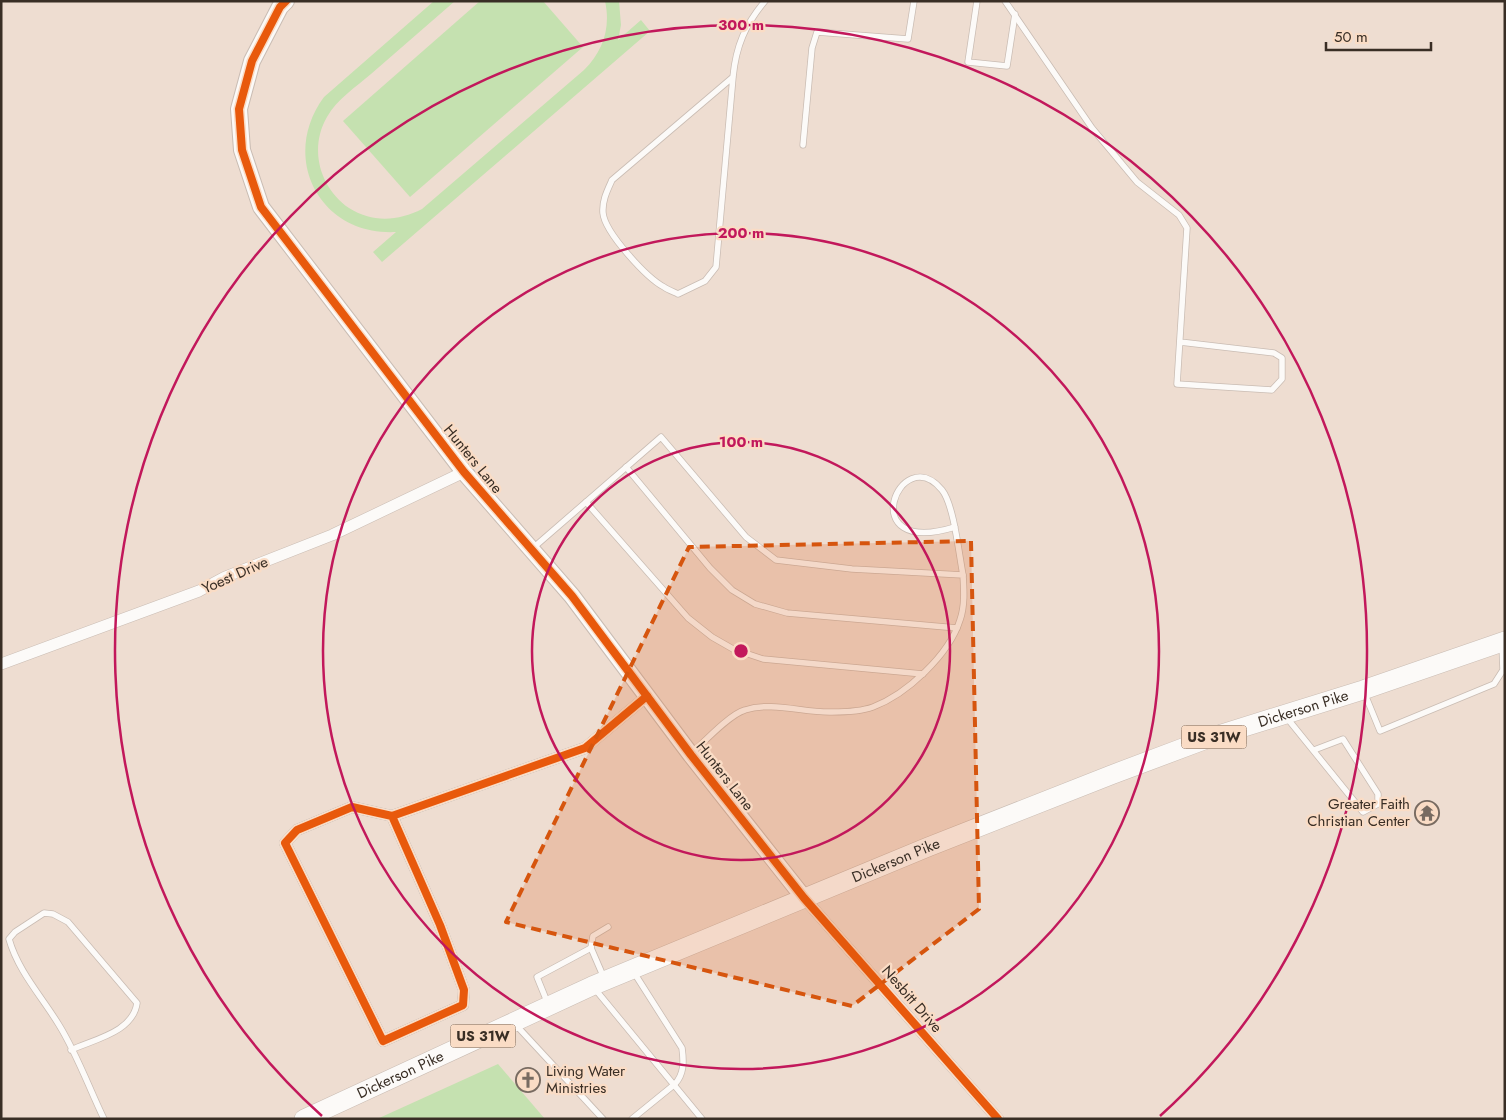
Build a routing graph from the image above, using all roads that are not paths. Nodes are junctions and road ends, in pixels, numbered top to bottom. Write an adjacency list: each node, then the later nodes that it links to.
1 (286, 1): 11 (street, Hunters Lane)
2 (765, 1): 7 (lane)
3 (914, 1): 8 (lane)
4 (977, 1): 6 (lane)
5 (1005, 1): 6 (lane)
6 (1014, 14): 9 (lane)
7 (733, 77): 7 (lane)
8 (802, 145)
9 (1180, 342): 9 (lane)
10 (626, 467): 12 (lane); 15 (lane); 16 (lane)
11 (464, 472): 14 (street, Hunters Lane); 18 (street, Yoest Drive)
12 (586, 502): 14 (lane); 19 (lane)
13 (955, 527): 13 (lane); 15 (lane)
14 (531, 549): 21 (street, Hunters Lane)
15 (963, 575): 16 (lane)
16 (957, 628): 19 (lane)
17 (1503, 641): 20 (main road, Dickerson Pike / US 31W); 20 (lane)
18 (1, 664)
19 (923, 674): 24 (lane)
20 (1363, 690): 22 (main road, Dickerson Pike / US 31W)
21 (647, 696): 24 (street, Hunters Lane); 25 (street)
22 (1284, 714): 23 (lane); 26 (main road, Dickerson Pike / US 31W)
23 (1314, 750): 23 (lane)
24 (691, 755): 26 (street, Hunters Lane)
25 (392, 816): 25 (street)
26 (804, 898): 29 (main road, Dickerson Pike / US 31W); 40 (street, Nesbitt Drive)
27 (608, 927): 28 (lane)
28 (591, 948): 30 (lane); 31 (lane)
29 (632, 969): 30 (main road, Dickerson Pike / US 31W); 34 (lane)
30 (599, 983): 31 (main road, Dickerson Pike / US 31W); 34 (lane)
31 (549, 1006): 32 (main road, Dickerson Pike / US 31W)
32 (514, 1022): 36 (main road, Dickerson Pike / US 31W); 37 (lane)
33 (71, 1050): 33 (lane); 35 (lane)
34 (675, 1084): 38 (lane); 39 (lane)
35 (104, 1119)
36 (304, 1119)
37 (602, 1119)
38 (632, 1119)
39 (702, 1119)
40 (998, 1119)

